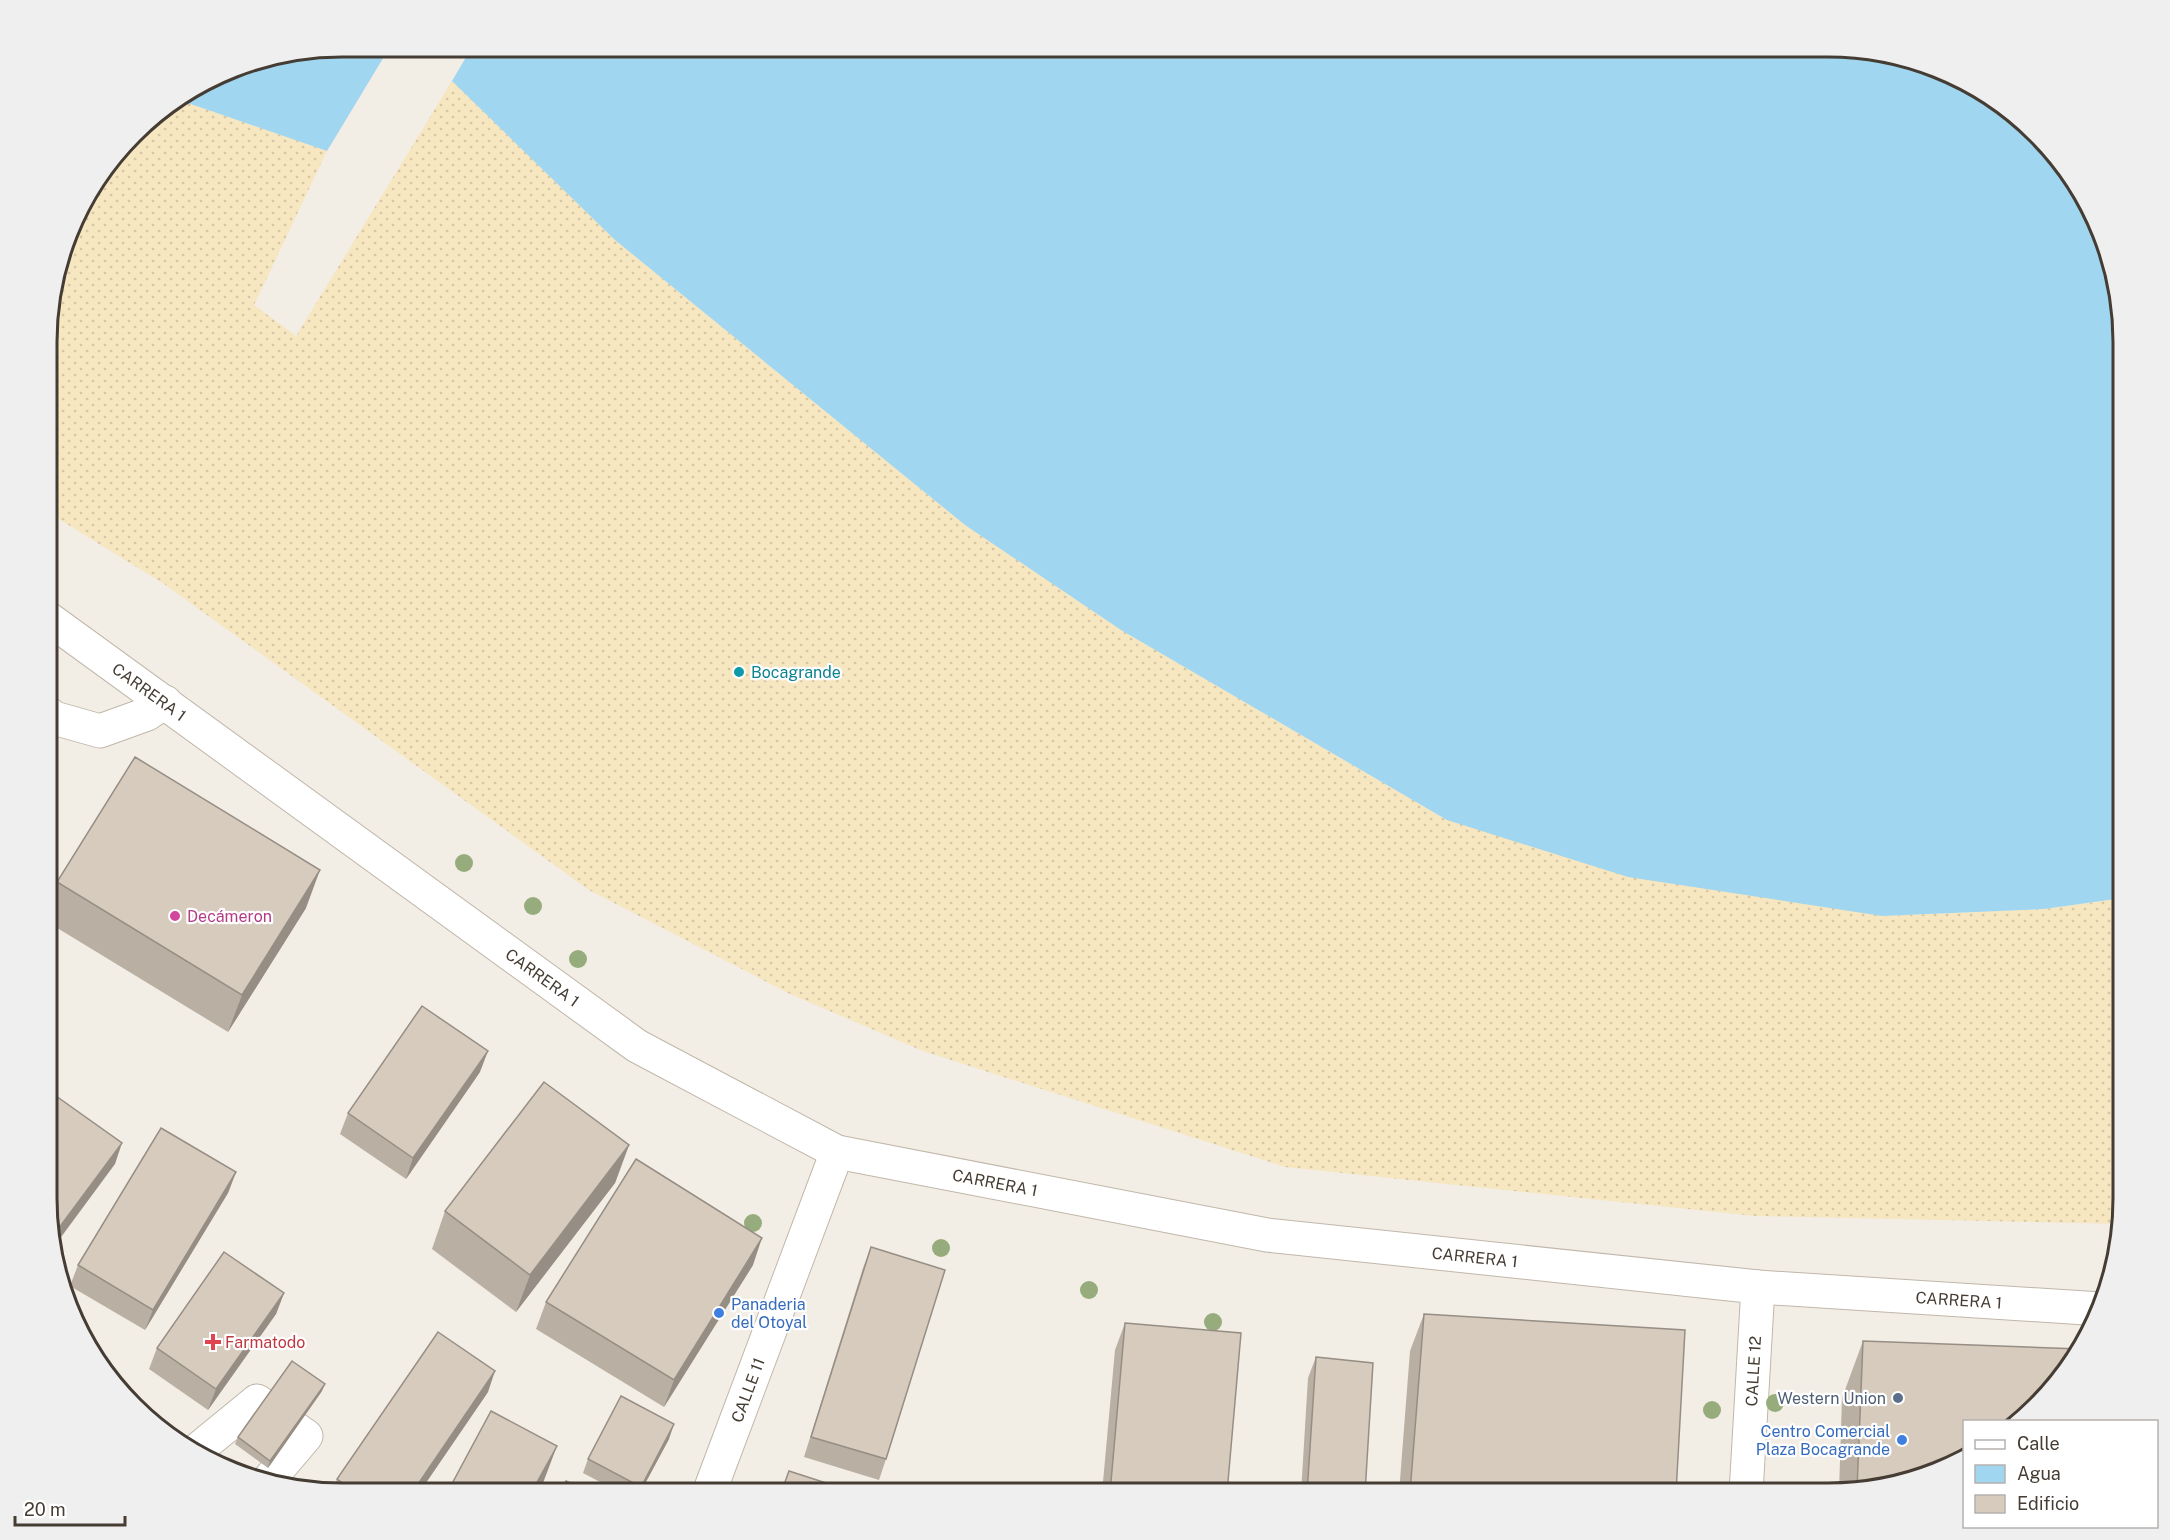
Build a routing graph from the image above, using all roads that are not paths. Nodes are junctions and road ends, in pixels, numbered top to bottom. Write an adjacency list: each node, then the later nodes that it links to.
1 (57, 629): 2 (street, CARRERA 1)
2 (165, 702): 3 (street); 4 (street, CARRERA 1)
3 (57, 719)
4 (837, 1152): 5 (street, CARRERA 1); 11 (street, CALLE 11)
5 (1758, 1287): 6 (street, CARRERA 1); 12 (street, CALLE 12)
6 (2090, 1309)
7 (263, 1405): 9 (street)
8 (296, 1429): 10 (street)
9 (202, 1446)
10 (273, 1474)
11 (713, 1483)
12 (1747, 1483)

